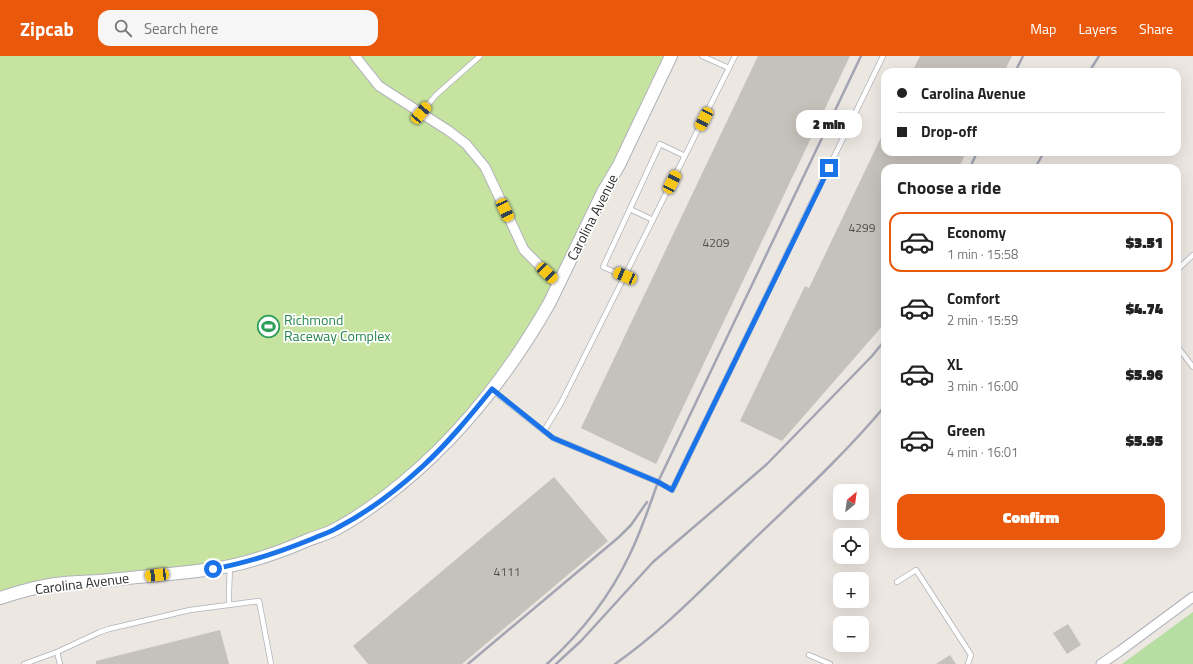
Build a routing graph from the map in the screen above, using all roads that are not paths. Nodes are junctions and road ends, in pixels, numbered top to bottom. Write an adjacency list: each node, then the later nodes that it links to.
1 (354, 56): 8 (street)
2 (480, 56): 8 (lane)
3 (671, 56): 15 (street, Carolina Avenue)
4 (702, 56): 7 (lane)
5 (735, 56): 7 (lane)
6 (884, 56): 19 (lane)
7 (729, 68): 9 (lane)
8 (421, 113): 15 (street)
9 (685, 156): 10 (lane); 11 (lane)
10 (630, 209): 11 (lane); 14 (lane)
11 (653, 220): 14 (lane)
12 (1193, 254): 13 (lane)
13 (1181, 266)
14 (625, 276): 19 (lane)
15 (558, 284): 18 (street, Carolina Avenue)
16 (1181, 351): 17 (lane)
17 (1193, 367)
18 (492, 389): 19 (lane); 20 (street, Carolina Avenue)
19 (544, 431)
20 (230, 566): 23 (street, Carolina Avenue); 24 (lane)
21 (897, 582): 31 (lane)
22 (1193, 597): 32 (street)
23 (0, 598)
24 (229, 604): 25 (lane); 29 (lane)
25 (57, 652): 27 (lane); 28 (lane)
26 (809, 655): 30 (lane)
27 (24, 664)
28 (60, 664)
29 (271, 664)
30 (830, 664)
31 (968, 664)
32 (1101, 664)

